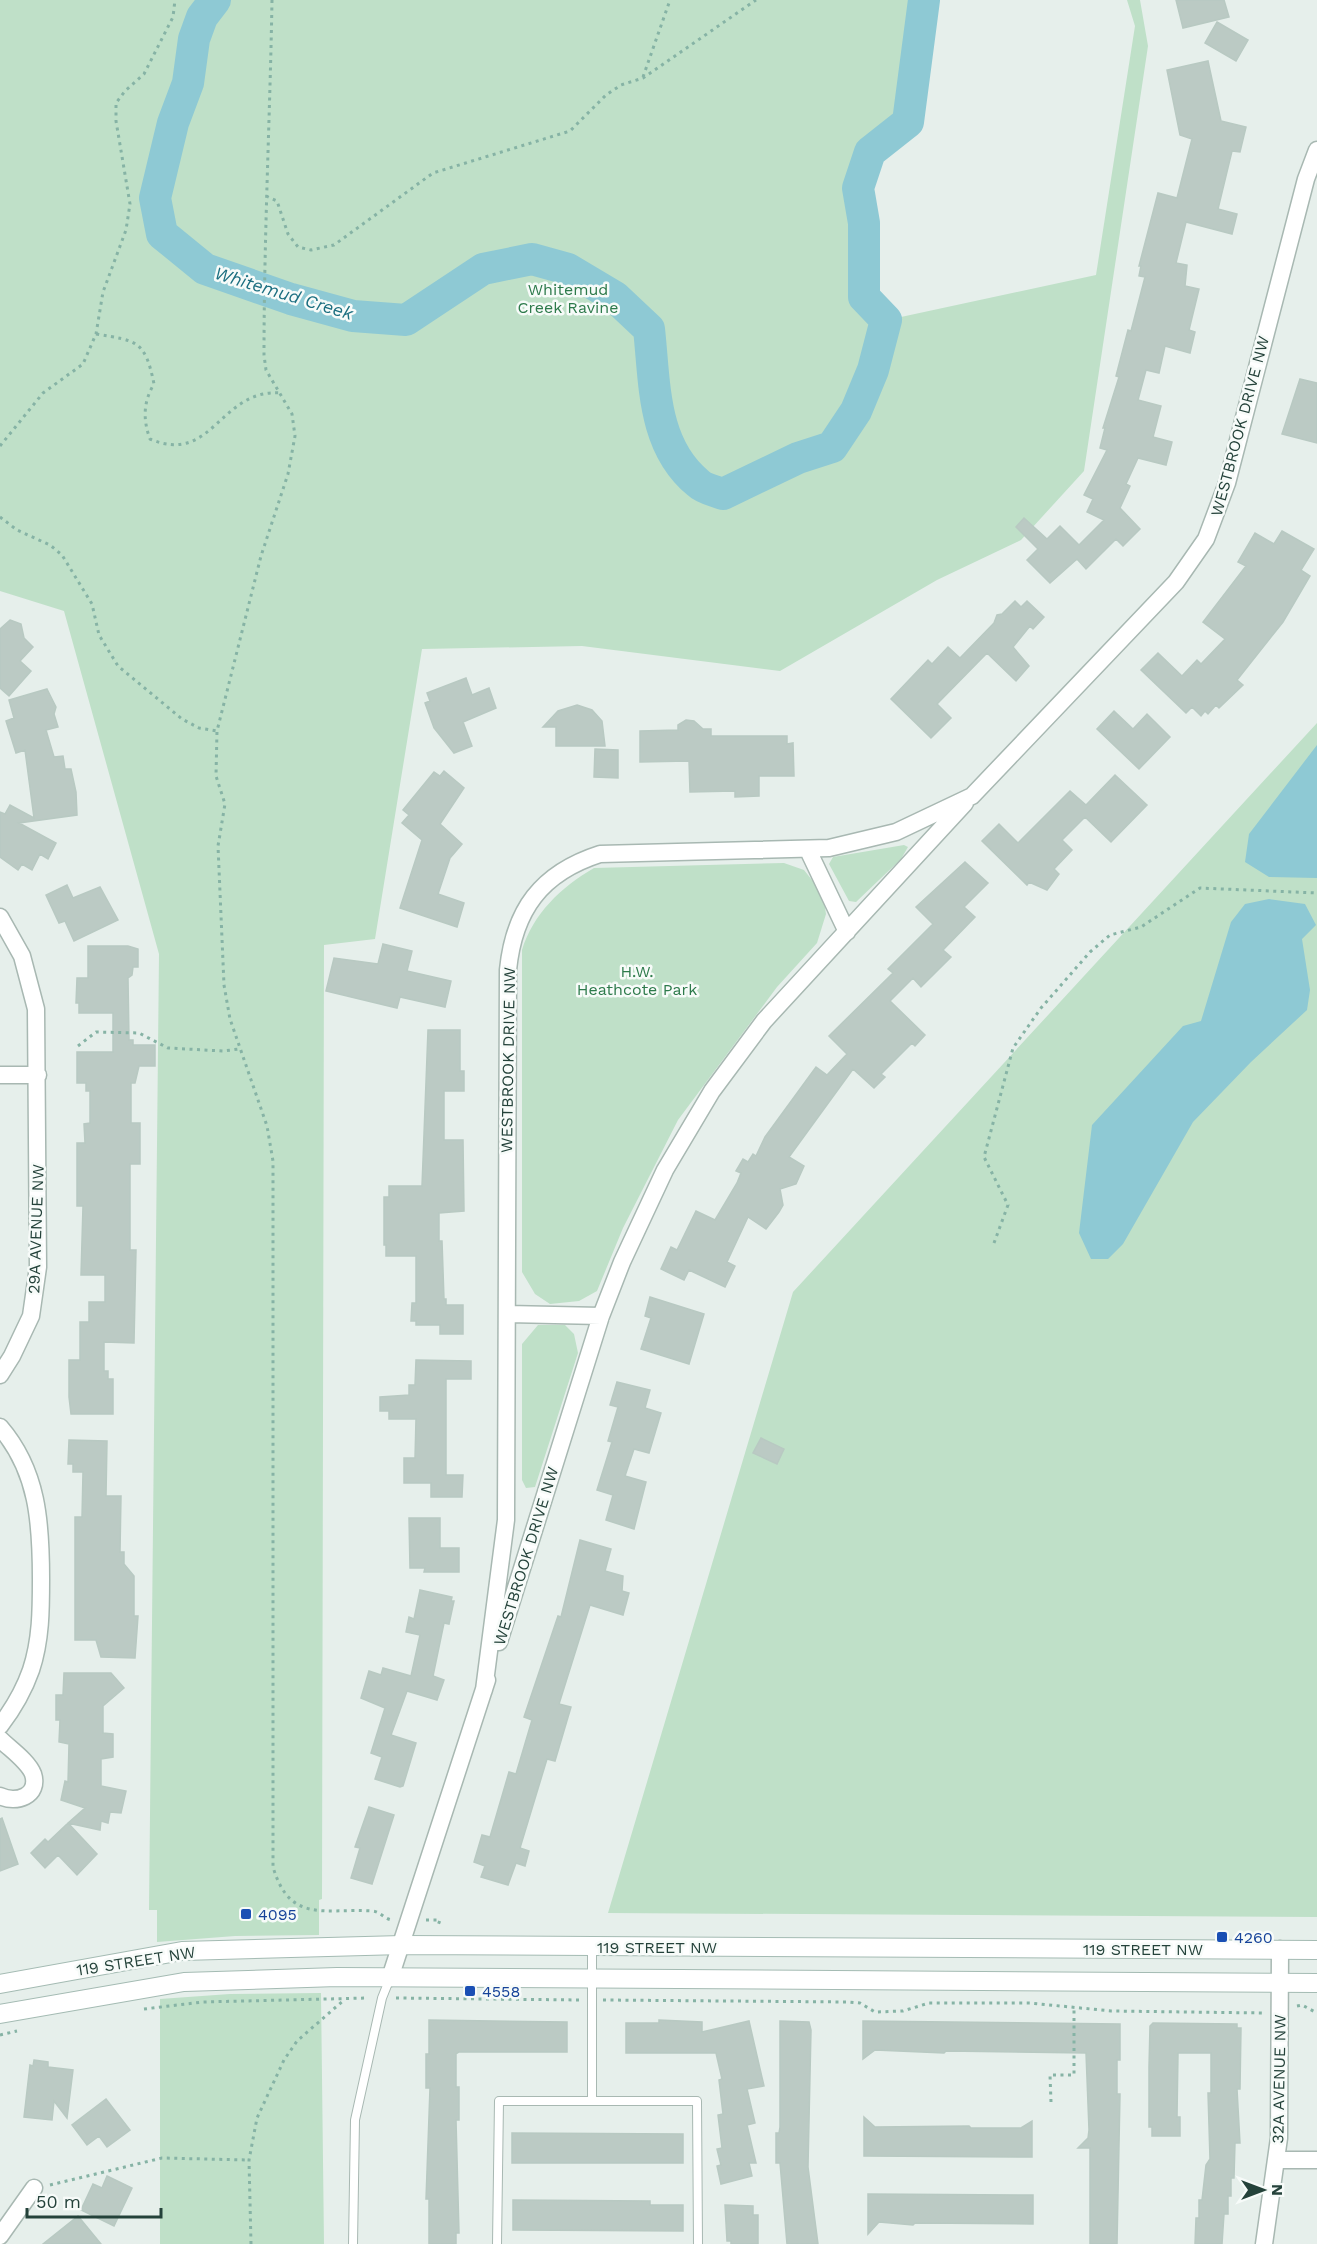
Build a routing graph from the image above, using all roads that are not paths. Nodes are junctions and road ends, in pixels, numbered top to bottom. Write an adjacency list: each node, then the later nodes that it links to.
1 (1317, 150): 2 (street, WESTBROOK DRIVE NW)
2 (972, 796): 3 (street, WESTBROOK DRIVE NW); 5 (street, WESTBROOK DRIVE NW)
3 (808, 850): 5 (street); 8 (street, WESTBROOK DRIVE NW)
4 (0, 917): 7 (street, 29A AVENUE NW)
5 (848, 932): 9 (street, WESTBROOK DRIVE NW)
6 (0, 1075): 7 (street)
7 (38, 1075): 10 (street, 29A AVENUE NW)
8 (507, 1314): 9 (street); 12 (street, WESTBROOK DRIVE NW)
9 (601, 1316): 12 (street, WESTBROOK DRIVE NW)
10 (0, 1375)
11 (0, 1427): 13 (street)
12 (484, 1690): 16 (street, WESTBROOK DRIVE NW)
13 (0, 1726)
14 (0, 1739): 15 (street)
15 (0, 1796)
16 (402, 1945): 17 (main road, 119 STREET NW); 20 (street, WESTBROOK DRIVE NW); 24 (main road, 119 STREET NW)
17 (592, 1947): 18 (main road, 119 STREET NW); 21 (lane)
18 (1280, 1949): 19 (main road, 119 STREET NW); 22 (street, 32A AVENUE NW)
19 (1317, 1950)
20 (390, 1978): 21 (main road, 119 STREET NW); 25 (main road, 119 STREET NW); 31 (lane)
21 (593, 1979): 22 (main road, 119 STREET NW); 26 (lane)
22 (1280, 1982): 23 (main road, 119 STREET NW); 27 (street, 32A AVENUE NW)
23 (1317, 1983)
24 (0, 1984)
25 (0, 2014)
26 (592, 2101): 32 (lane); 33 (lane)
27 (1278, 2160): 28 (street); 34 (street, 32A AVENUE NW)
28 (1317, 2160)
29 (34, 2188): 30 (street)
30 (0, 2236)
31 (353, 2244)
32 (497, 2244)
33 (698, 2244)
34 (1264, 2244)

